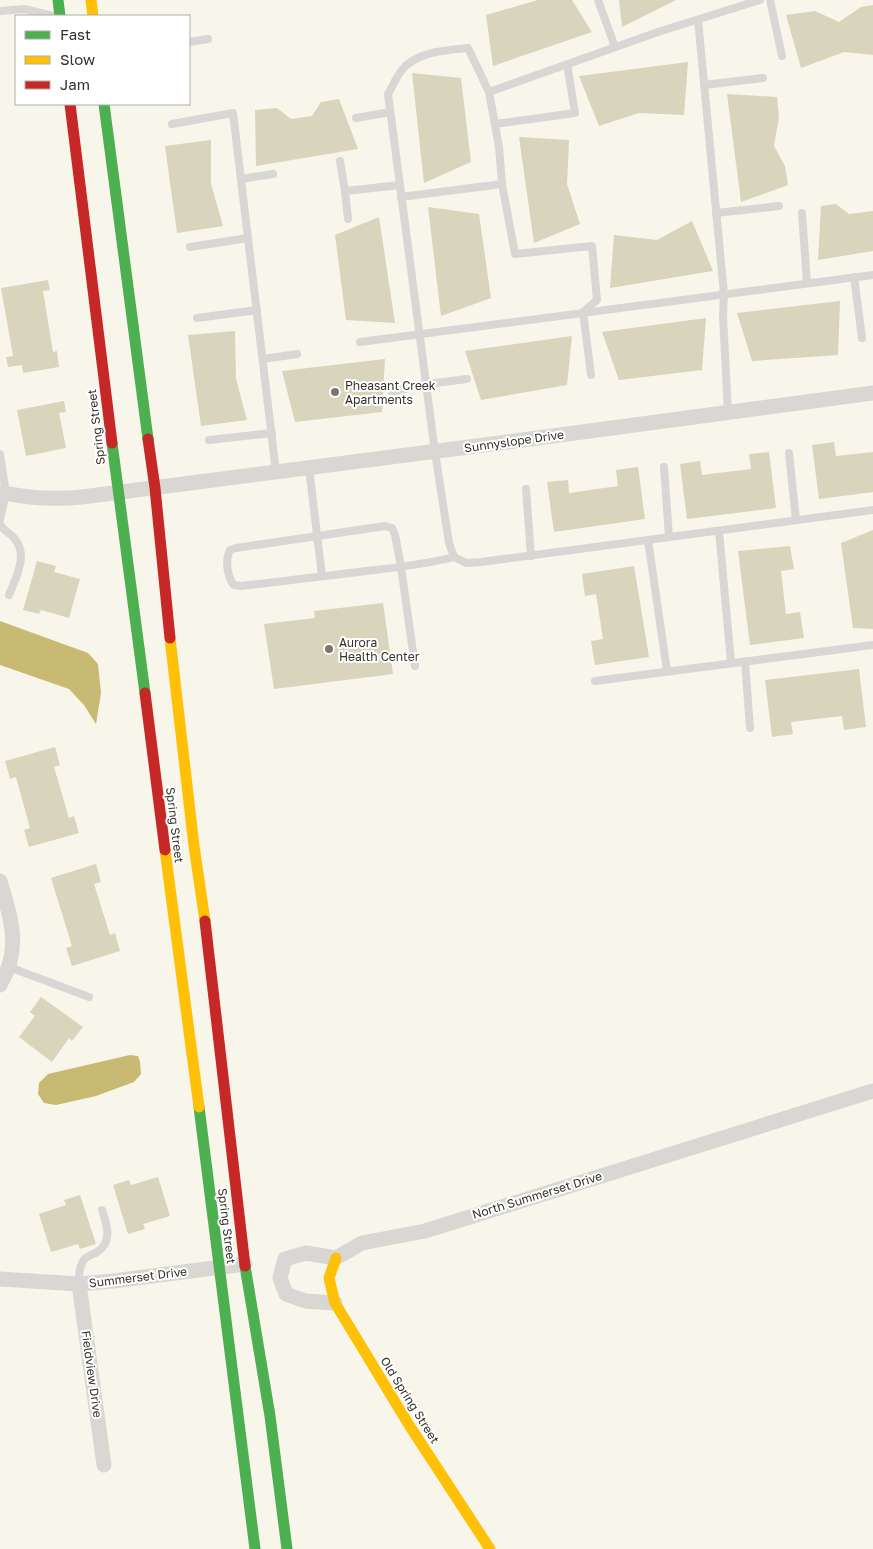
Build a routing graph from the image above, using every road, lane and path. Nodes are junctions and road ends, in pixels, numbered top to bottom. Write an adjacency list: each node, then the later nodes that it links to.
1 (58, 0): 9 (main road)
2 (91, 0): 10 (main road)
3 (598, 0): 14 (lane)
4 (760, 0): 6 (lane)
5 (770, 0): 15 (lane)
6 (736, 4): 11 (lane)
7 (0, 11): 8 (lane)
8 (50, 15)
9 (60, 15)
10 (93, 15)
11 (698, 20): 14 (lane); 18 (lane)
12 (208, 39): 13 (lane)
13 (190, 42)
14 (615, 47): 16 (lane)
15 (782, 56)
16 (567, 64): 19 (lane); 25 (lane)
17 (763, 78): 18 (lane)
18 (704, 85): 35 (lane)
19 (489, 92): 22 (lane); 25 (lane)
20 (70, 105): 68 (main road, Spring Street)
21 (104, 105): 65 (main road, Spring Street)
22 (390, 112): 23 (lane); 30 (lane)
23 (356, 118)
24 (172, 124): 28 (lane)
25 (495, 124): 29 (lane)
26 (340, 161): 31 (lane)
27 (273, 174): 28 (lane)
28 (241, 179): 37 (lane)
29 (502, 184): 32 (lane); 44 (lane)
30 (400, 185): 31 (lane); 32 (lane)
31 (345, 192): 36 (lane)
32 (402, 197): 46 (lane)
33 (780, 206): 35 (lane)
34 (802, 212): 41 (lane)
35 (716, 213): 42 (lane)
36 (348, 219)
37 (248, 238): 38 (lane); 43 (lane)
38 (190, 247)
39 (873, 275): 40 (lane)
40 (854, 277): 41 (lane); 47 (lane)
41 (807, 283): 42 (lane)
42 (724, 294): 44 (lane); 56 (lane)
43 (257, 310): 45 (lane); 50 (lane)
44 (583, 312): 46 (lane); 51 (lane)
45 (197, 318)
46 (419, 334): 48 (lane); 53 (lane)
47 (862, 338)
48 (360, 342)
49 (297, 354): 50 (lane)
50 (263, 359): 57 (lane)
51 (591, 375)
52 (466, 379): 53 (lane)
53 (427, 384): 54 (lane); 59 (lane)
54 (392, 392)
55 (873, 393): 56 (street, Sunnyslope Drive)
56 (728, 412): 59 (street, Sunnyslope Drive)
57 (272, 433): 58 (lane); 64 (lane)
58 (209, 440)
59 (435, 452): 63 (street, Sunnyslope Drive); 77 (lane)
60 (789, 453): 70 (lane)
61 (0, 454): 67 (lane)
62 (664, 467): 74 (lane)
63 (309, 468): 64 (street, Sunnyslope Drive); 73 (lane)
64 (276, 472): 65 (street, Sunnyslope Drive)
65 (154, 488): 68 (street, Sunnyslope Drive); 95 (main road, Spring Street)
66 (526, 489): 76 (lane)
67 (3, 492): 68 (street, Sunnyslope Drive); 71 (lane)
68 (118, 493): 96 (main road, Spring Street)
69 (873, 510): 70 (lane)
70 (796, 520): 72 (lane)
71 (0, 522): 80 (lane)
72 (719, 531): 74 (lane); 83 (lane)
73 (318, 536): 78 (lane); 79 (lane); 79 (lane)
74 (668, 537): 75 (lane)
75 (648, 540): 76 (lane); 85 (lane)
76 (532, 556): 77 (lane)
77 (454, 557): 78 (lane)
78 (401, 567): 79 (lane); 84 (lane)
79 (322, 576)
80 (10, 595)
81 (873, 646): 82 (lane)
82 (746, 661): 83 (lane); 87 (lane)
83 (731, 663): 85 (lane)
84 (415, 666)
85 (667, 671): 86 (lane)
86 (595, 681)
87 (750, 728)
88 (0, 880): 89 (street)
89 (9, 967): 90 (street); 91 (lane)
90 (0, 986)
91 (89, 997)
92 (873, 1091): 94 (street, North Summerset Drive)
93 (102, 1210): 98 (lane)
94 (336, 1258): 99 (main road, Old Spring Street); 99 (street)
95 (245, 1264): 96 (street, Summerset Drive); 102 (main road, Spring Street)
96 (218, 1267): 98 (street, Summerset Drive); 101 (main road, Spring Street)
97 (0, 1279): 98 (street, Summerset Drive)
98 (79, 1284): 100 (street, Fieldview Drive)
99 (335, 1303): 103 (main road, Old Spring Street)
100 (104, 1464)
101 (255, 1549)
102 (286, 1549)
103 (490, 1549)

